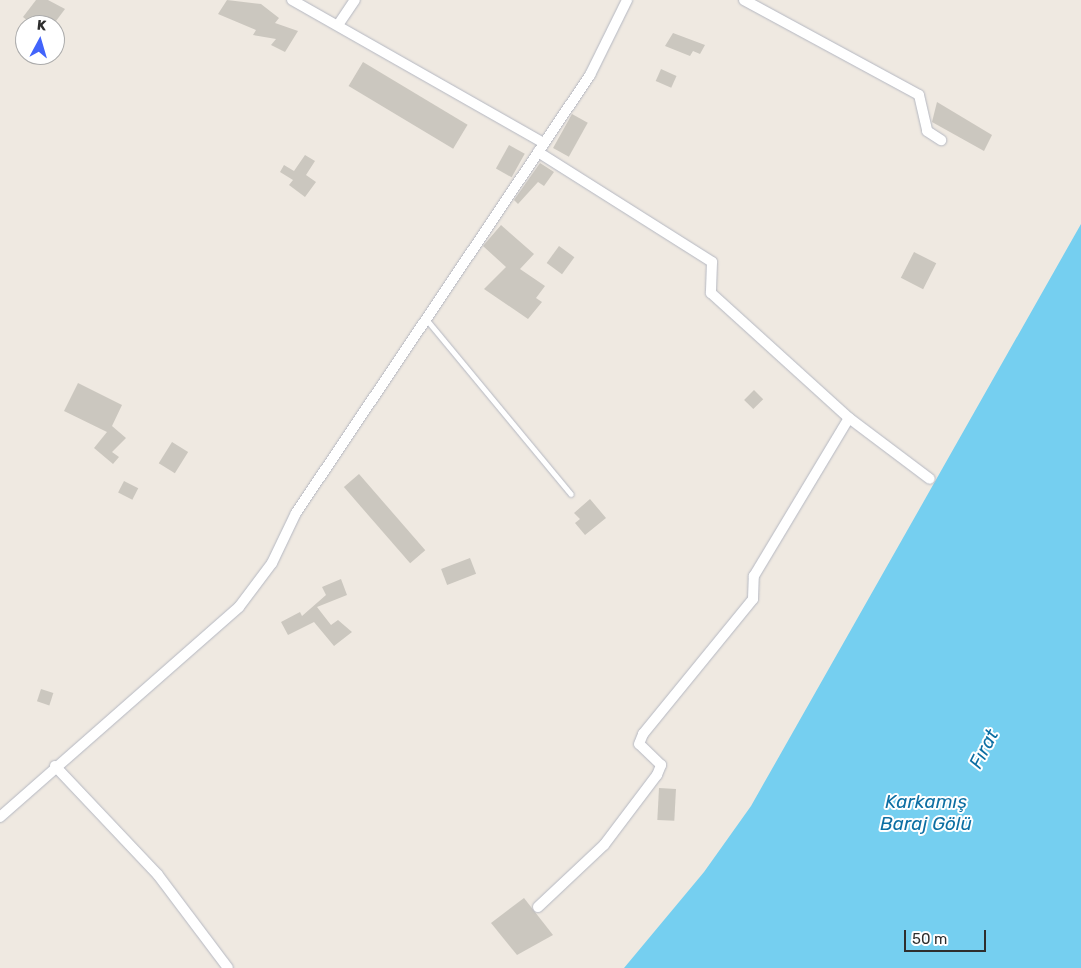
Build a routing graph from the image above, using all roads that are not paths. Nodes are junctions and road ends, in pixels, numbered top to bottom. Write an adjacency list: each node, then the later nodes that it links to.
1 (292, 0): 5 (street)
2 (355, 0): 5 (street)
3 (627, 0): 7 (street)
4 (744, 0): 6 (street)
5 (338, 25): 7 (street)
6 (941, 140)
7 (541, 147): 8 (street); 9 (street)
8 (426, 319): 11 (lane); 12 (street)
9 (849, 418): 10 (street); 14 (street)
10 (930, 479)
11 (572, 494)
12 (55, 766): 13 (street); 15 (street)
13 (0, 817)
14 (538, 907)
15 (228, 968)

